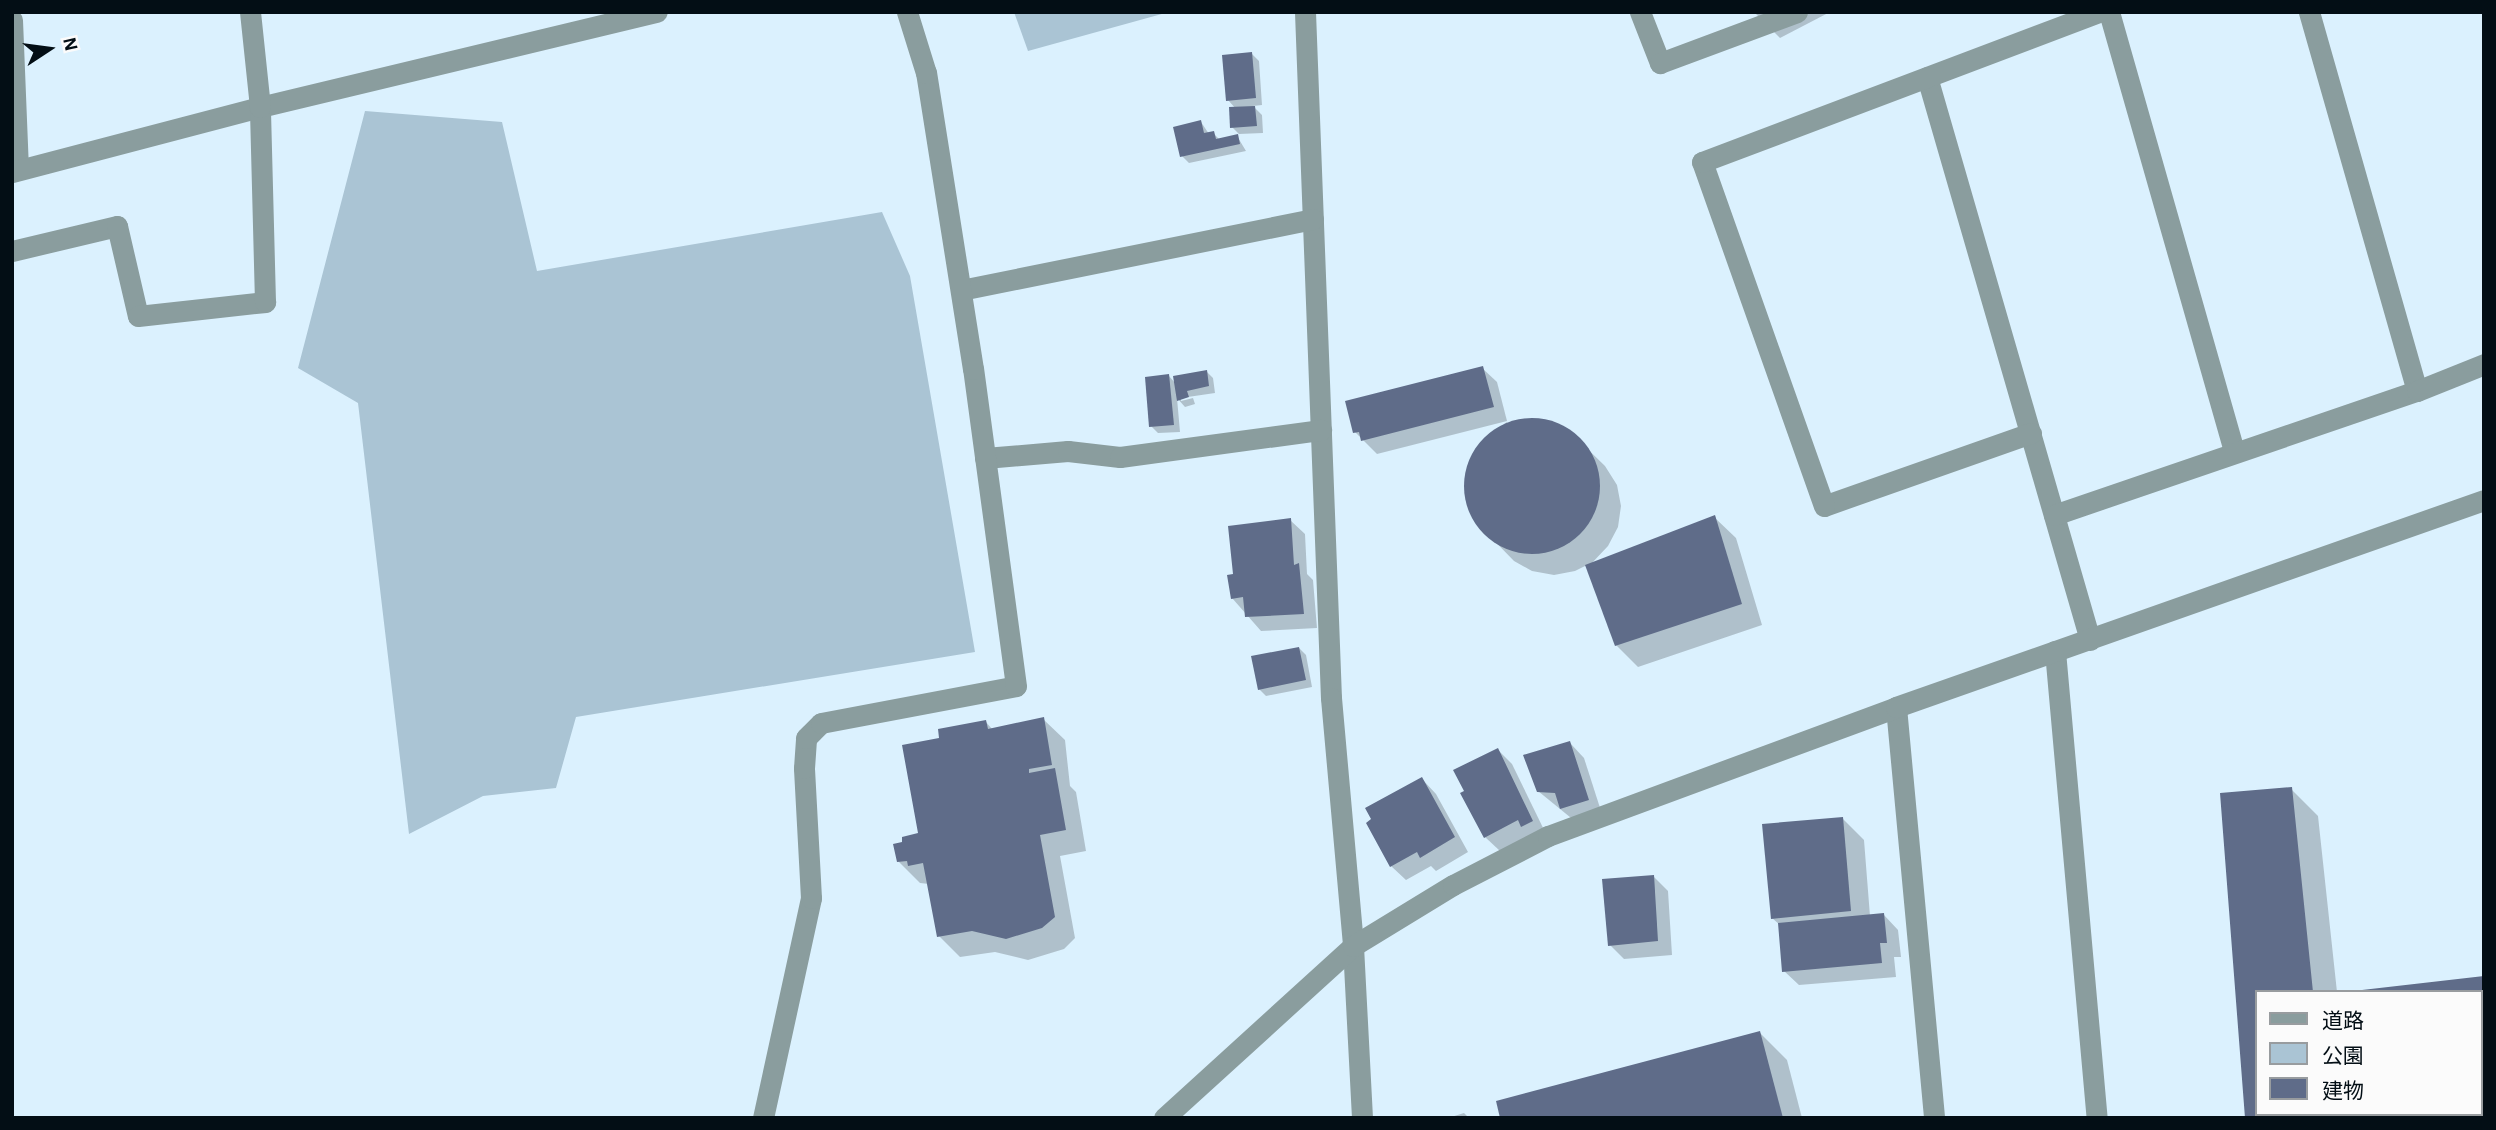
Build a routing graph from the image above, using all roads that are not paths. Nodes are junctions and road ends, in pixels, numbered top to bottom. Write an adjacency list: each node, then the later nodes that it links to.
1 (250, 12): 13 (street)
2 (657, 12): 10 (street)
3 (907, 12): 17 (street)
4 (1305, 12): 15 (street)
5 (1640, 12): 6 (street)
6 (1797, 12)
7 (2098, 12): 12 (street)
8 (2109, 12): 22 (street)
9 (2309, 12): 19 (street)
10 (630, 16): 13 (street)
11 (12, 20): 14 (street)
12 (1927, 77): 21 (street); 21 (street)
13 (260, 107): 14 (street); 16 (street)
14 (15, 171)
15 (1313, 219): 17 (street); 20 (street)
16 (12, 251)
17 (961, 290): 23 (street)
18 (2484, 364): 19 (street)
19 (2417, 391): 22 (street)
20 (1321, 430): 23 (street); 29 (street)
21 (2031, 432): 25 (street)
22 (2234, 452): 25 (street)
23 (985, 458): 30 (street)
24 (2484, 500): 26 (street)
25 (2054, 515): 26 (street)
26 (2090, 640): 27 (street)
27 (2055, 652): 28 (street); 34 (street)
28 (1896, 707): 29 (street); 33 (street)
29 (1353, 946): 31 (street); 32 (street)
30 (763, 1118)
31 (1164, 1118)
32 (1362, 1118)
33 (1934, 1118)
34 (2097, 1118)

